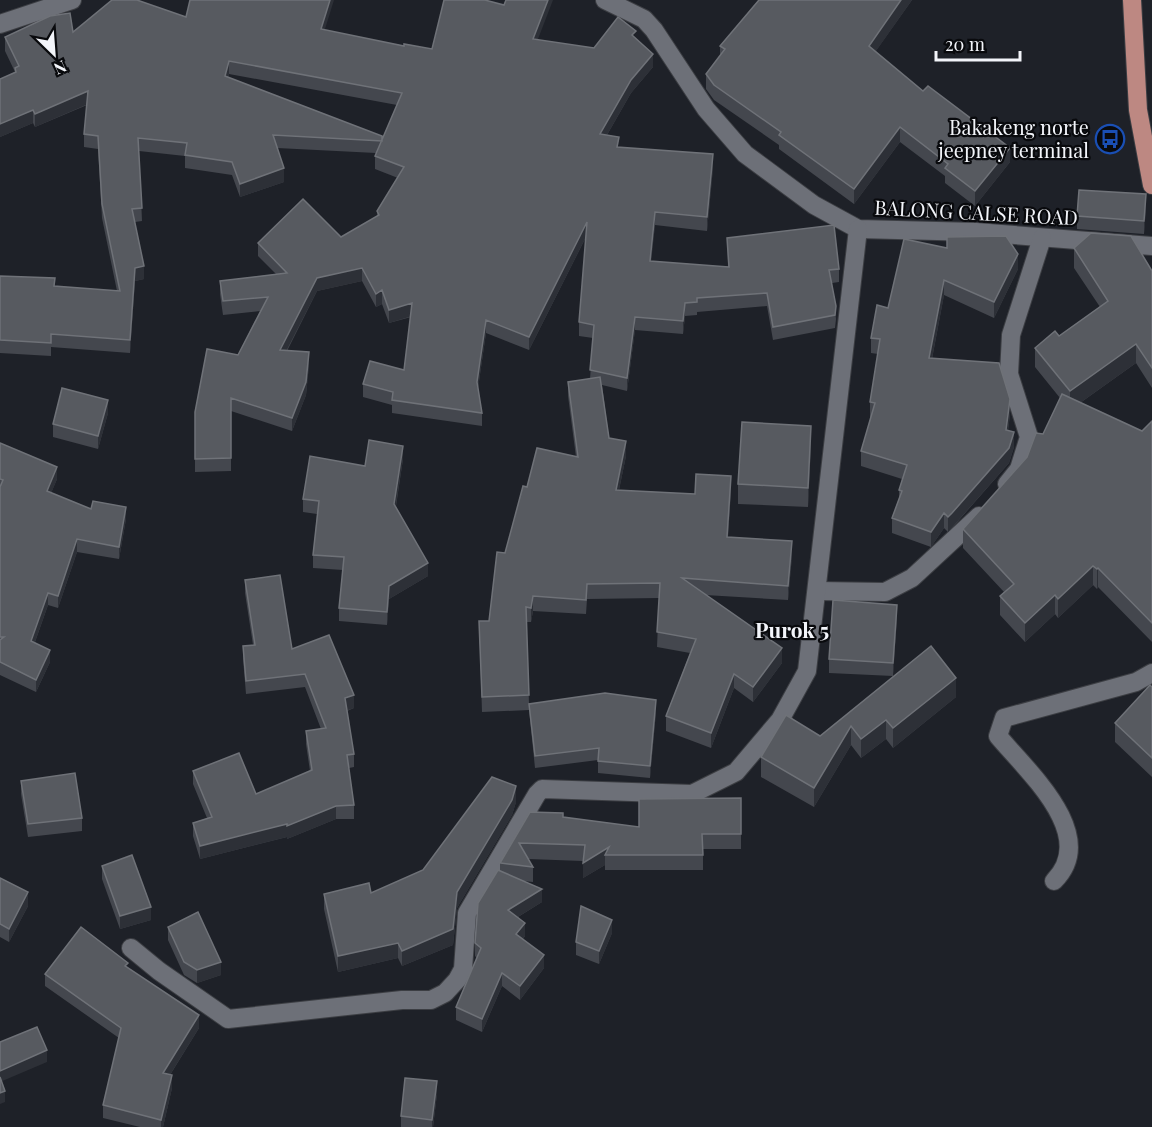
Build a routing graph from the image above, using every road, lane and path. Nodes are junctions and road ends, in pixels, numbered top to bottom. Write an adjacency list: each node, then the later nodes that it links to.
1 (72, 0): 4 (street)
2 (605, 0): 6 (street, BALONG CALSE ROAD)
3 (1132, 0): 5 (main road)
4 (0, 24)
5 (1152, 185)
6 (858, 229): 7 (street, BALONG CALSE ROAD); 9 (street)
7 (1042, 238): 8 (street, BALONG CALSE ROAD); 9 (street)
8 (1152, 246)
9 (817, 591): 12 (street)
10 (1152, 673): 11 (street)
11 (1053, 881)
12 (131, 948)

